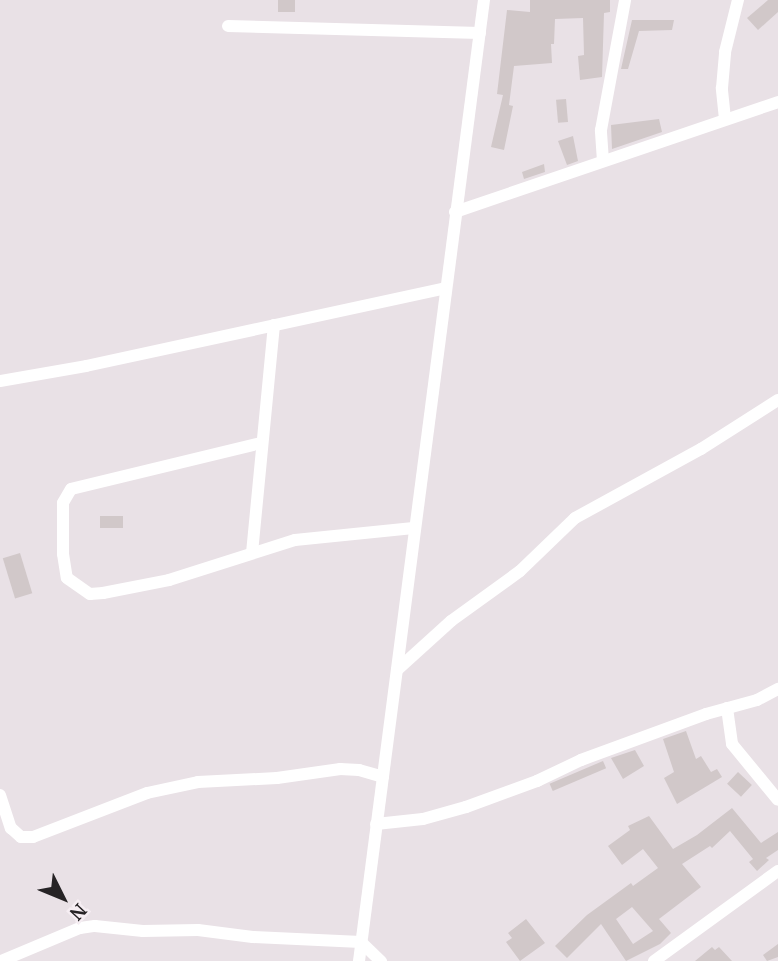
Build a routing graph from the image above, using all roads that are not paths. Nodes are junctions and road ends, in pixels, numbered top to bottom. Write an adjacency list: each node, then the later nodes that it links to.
1 (484, 0): 5 (street)
2 (625, 0): 8 (street)
3 (738, 0): 7 (street)
4 (228, 26): 5 (street)
5 (480, 33): 9 (street)
6 (778, 103): 7 (street)
7 (725, 119): 8 (street)
8 (603, 161): 9 (street)
9 (455, 212): 10 (street)
10 (446, 288): 11 (street); 15 (street)
11 (274, 325): 12 (street); 14 (street)
12 (0, 381)
13 (778, 400): 17 (street)
14 (261, 443): 16 (street); 16 (street)
15 (413, 528): 16 (street); 17 (street)
16 (253, 553)
17 (397, 670): 20 (street)
18 (778, 689): 19 (street)
19 (727, 708): 22 (street); 23 (street)
20 (383, 777): 21 (street); 23 (street)
21 (0, 795)
22 (778, 800)
23 (376, 824): 25 (street)
24 (778, 871): 29 (street)
25 (361, 942): 26 (street); 27 (street); 28 (street)
26 (1, 961)
27 (359, 961)
28 (381, 961)
29 (653, 961)

